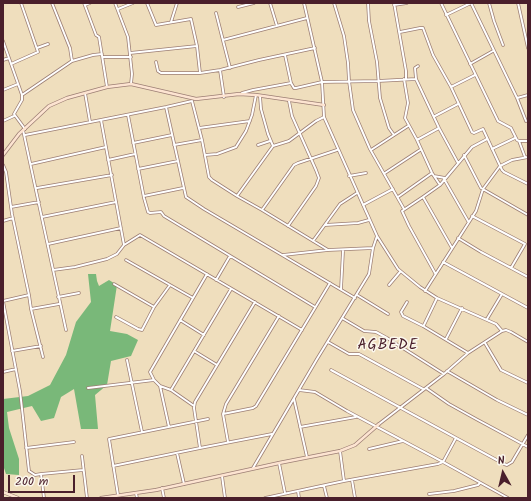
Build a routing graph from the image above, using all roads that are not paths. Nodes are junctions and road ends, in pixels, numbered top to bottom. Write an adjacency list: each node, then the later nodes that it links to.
1 (21, 3): 33 (street)
2 (52, 3): 44 (street)
3 (90, 3): 18 (street)
4 (115, 3): 21 (street)
5 (133, 3): 21 (street)
6 (146, 3): 25 (street)
7 (177, 3): 25 (street)
8 (254, 3): 20 (street)
9 (270, 3): 26 (street)
10 (304, 3): 24 (street)
11 (334, 3): 55 (street)
12 (368, 3): 56 (street)
13 (407, 3): 19 (street)
14 (441, 3): 23 (street)
15 (471, 3): 23 (street); 36 (street)
16 (489, 3): 31 (street)
17 (518, 3): 35 (street)
18 (84, 4): 38 (street)
19 (394, 4): 27 (street)
20 (238, 7)
21 (118, 9): 37 (street)
22 (216, 13): 28 (street)
23 (446, 15): 47 (street)
24 (307, 18): 26 (street); 34 (street)
25 (171, 22): 32 (street)
26 (277, 26): 28 (street)
27 (400, 32): 53 (street); 62 (street)
28 (223, 40): 49 (street)
29 (3, 41): 42 (street)
30 (48, 44): 33 (street)
31 (503, 45)
32 (197, 46): 37 (street); 51 (street)
33 (38, 48): 46 (street)
34 (315, 48): 39 (street); 57 (street)
35 (528, 48)
36 (493, 51): 47 (street); 70 (street)
37 (130, 53): 41 (street)
38 (102, 54): 40 (street); 44 (street)
39 (285, 55): 49 (street); 58 (street)
40 (103, 57): 41 (street); 61 (street)
41 (131, 57): 60 (street)
42 (9, 58): 43 (street); 46 (street)
43 (3, 60)
44 (72, 62): 66 (street)
45 (156, 62): 51 (street)
46 (11, 64): 59 (street)
47 (469, 64): 52 (street)
48 (418, 66): 54 (street)
49 (230, 68): 50 (street)
50 (220, 70): 51 (street); 69 (street)
51 (200, 73)
52 (475, 75): 62 (street); 93 (street)
53 (405, 79): 54 (street); 56 (street); 85 (street)
54 (416, 79): 78 (street)
55 (349, 81): 56 (street); 57 (street); 107 (street)
56 (378, 81): 91 (street)
57 (322, 82): 58 (street); 74 (street)
58 (291, 83): 65 (street)
59 (18, 84): 63 (street); 66 (street)
60 (131, 84): 61 (street); 71 (street)
61 (107, 86): 64 (street)
62 (451, 87): 73 (street)
63 (3, 90)
64 (85, 93): 84 (street); 88 (street)
65 (239, 94): 68 (street); 69 (street)
66 (22, 95): 77 (street)
67 (528, 95): 70 (street)
68 (258, 96): 72 (street); 81 (street); 97 (street)
69 (224, 97): 71 (street)
70 (517, 98): 83 (street)
71 (194, 100): 75 (street); 86 (street)
72 (289, 101): 74 (street); 89 (street)
73 (458, 104): 78 (street); 94 (street)
74 (324, 105): 79 (street)
75 (166, 107): 76 (street); 90 (street)
76 (128, 114): 80 (street); 100 (street)
77 (14, 116): 82 (street); 88 (street)
78 (435, 116): 87 (street)
79 (324, 117): 89 (street); 106 (street)
80 (101, 120): 84 (street); 104 (street)
81 (250, 120): 86 (street); 112 (street)
82 (3, 121)
83 (526, 121)
84 (90, 122): 92 (street)
85 (409, 126): 91 (street); 96 (street)
86 (199, 128): 95 (street)
87 (439, 128): 96 (street); 117 (street)
88 (24, 130): 92 (street); 109 (street)
89 (300, 133): 103 (street); 114 (street)
90 (172, 134): 100 (street); 101 (street)
91 (394, 134): 107 (street)
92 (25, 136): 118 (street)
93 (516, 138): 99 (street); 105 (street)
94 (487, 139): 105 (street); 111 (street)
95 (202, 140): 101 (street); 112 (street)
96 (417, 140): 108 (street)
97 (270, 141): 102 (street); 103 (street)
98 (528, 141): 99 (street)
99 (519, 142): 113 (street)
100 (133, 143): 110 (street)
101 (174, 145): 116 (street)
102 (258, 145)
103 (274, 146): 138 (street)
104 (106, 147): 115 (street); 118 (street)
105 (492, 149): 120 (street)
106 (338, 150): 114 (street); 126 (street)
107 (371, 150): 123 (street)
108 (420, 150): 123 (street); 125 (street)
109 (3, 154)
110 (135, 154): 115 (street); 121 (street)
111 (464, 155): 117 (street); 134 (street)
112 (205, 156): 138 (street)
113 (527, 157): 120 (street)
114 (311, 159): 146 (street); 155 (street)
115 (108, 160): 124 (street)
116 (178, 161): 121 (street); 132 (street)
117 (458, 162): 127 (street)
118 (31, 164): 130 (street)
119 (3, 165): 144 (street)
120 (500, 166): 128 (street); 134 (street)
121 (138, 170): 137 (street)
122 (366, 173): 126 (street)
123 (385, 173): 133 (street)
124 (112, 175): 131 (street); 142 (street)
125 (433, 175): 127 (street); 129 (street); 140 (street)
126 (349, 176): 136 (street)
127 (445, 178): 129 (street); 153 (street)
128 (528, 184)
129 (440, 186): 139 (street)
130 (37, 188): 131 (street); 135 (street)
131 (41, 188): 135 (street)
132 (183, 188): 137 (street); 168 (street)
133 (393, 189): 140 (street); 143 (street)
134 (483, 189): 147 (street); 148 (street)
135 (37, 192): 141 (street)
136 (357, 193): 143 (street); 154 (street)
137 (144, 196): 169 (street)
138 (237, 196): 146 (street)
139 (423, 197): 145 (street); 165 (street)
140 (398, 198): 145 (street)
141 (39, 202): 144 (street); 149 (street)
142 (116, 202): 149 (street); 156 (street)
143 (363, 205): 151 (street)
144 (11, 207): 150 (street)
145 (404, 209): 176 (street)
146 (262, 210): 155 (street)
147 (528, 214)
148 (472, 216): 153 (street); 161 (street)
149 (42, 217): 160 (street)
150 (13, 218): 152 (street); 188 (street)
151 (370, 219): 154 (street); 157 (street)
152 (3, 221)
153 (468, 222): 158 (street)
154 (325, 225): 159 (street)
155 (288, 226): 159 (street)
156 (121, 228): 160 (street); 162 (street)
157 (377, 236): 164 (street); 174 (street)
158 (458, 238): 165 (street); 172 (street)
159 (313, 241): 166 (street)
160 (48, 244): 173 (street)
161 (525, 244): 163 (street); 172 (street)
162 (124, 245): 173 (street); 175 (street)
163 (528, 246)
164 (373, 248): 167 (street); 190 (street)
165 (452, 248): 171 (street)
166 (328, 250): 167 (street); 168 (street)
167 (342, 250): 184 (street)
168 (282, 255): 179 (street)
169 (230, 256): 178 (street); 197 (street)
170 (126, 260): 181 (street)
171 (443, 262): 176 (street); 187 (street)
172 (512, 268): 177 (street)
173 (52, 270): 189 (street)
174 (400, 272): 182 (street); 185 (street)
175 (207, 274): 178 (street); 191 (street)
176 (435, 274): 185 (street)
177 (528, 277)
178 (216, 280): 183 (street)
179 (330, 283): 184 (street); 197 (street)
180 (114, 284): 198 (street)
181 (170, 285): 191 (street); 198 (street)
182 (389, 285)
183 (230, 289): 194 (street); 214 (street)
184 (341, 289): 190 (street)
185 (425, 291): 192 (street)
186 (78, 293): 189 (street)
187 (502, 294): 200 (street); 208 (street)
188 (30, 295): 193 (street); 201 (street)
189 (58, 297): 196 (street)
190 (356, 297): 202 (street); 207 (street)
191 (193, 298): 209 (street)
192 (438, 298): 199 (street); 210 (street)
193 (3, 301): 206 (street)
194 (255, 302): 203 (street); 225 (street)
195 (408, 302): 210 (street)
196 (59, 304): 201 (street); 211 (street)
197 (315, 307): 212 (street)
198 (154, 308): 204 (street)
199 (462, 308): 208 (street); 215 (street)
200 (528, 308)
201 (31, 310): 219 (street)
202 (388, 314)
203 (279, 316): 212 (street); 242 (street)
204 (116, 317)
205 (3, 318): 206 (street)
206 (7, 318): 220 (street)
207 (342, 318): 216 (street); 230 (street)
208 (487, 319): 213 (street)
209 (180, 320): 214 (street); 231 (street)
210 (423, 326): 215 (street)
211 (66, 330)
212 (302, 330): 242 (street)
213 (502, 331): 217 (street); 218 (street)
214 (204, 335): 221 (street)
215 (446, 339): 222 (street)
216 (328, 342): 236 (street); 238 (street)
217 (485, 342): 222 (street); 232 (street)
218 (528, 342)
219 (41, 346): 220 (street); 223 (street)
220 (12, 351): 226 (street)
221 (194, 351): 225 (street); 237 (street)
222 (468, 353): 228 (street)
223 (43, 357)
224 (127, 360): 233 (street)
225 (217, 365): 240 (street)
226 (16, 369): 229 (street); 259 (street)
227 (331, 370): 241 (street)
228 (447, 371): 230 (street); 243 (street)
229 (3, 372)
230 (444, 374): 236 (street)
231 (154, 380): 233 (street); 234 (street)
232 (528, 383)
233 (132, 384): 235 (street); 250 (street)
234 (160, 386): 237 (street); 248 (street)
235 (88, 388)
236 (425, 389): 241 (street); 257 (street)
237 (170, 390): 240 (street)
238 (299, 390): 239 (street); 244 (street)
239 (294, 398): 249 (street); 251 (street)
240 (194, 406): 246 (street)
241 (400, 407): 247 (street); 253 (street)
242 (224, 414): 256 (street)
243 (528, 415)
244 (357, 416): 247 (street); 249 (street)
245 (208, 419): 246 (street)
246 (196, 421): 248 (street); 260 (street)
247 (378, 425): 254 (street); 262 (street)
248 (169, 427): 250 (street)
249 (300, 427): 265 (street)
250 (142, 432): 268 (street)
251 (272, 434): 256 (street); 269 (street)
252 (528, 435): 257 (street)
253 (456, 438): 257 (street); 266 (street)
254 (404, 441): 261 (street); 266 (street)
255 (74, 442): 259 (street)
256 (228, 442): 260 (street)
257 (523, 444): 258 (street)
258 (528, 447)
259 (26, 448): 271 (street)
260 (200, 448): 263 (street)
261 (369, 449)
262 (340, 451): 265 (street); 274 (street)
263 (177, 453): 268 (street); 276 (street)
264 (82, 456): 270 (street)
265 (307, 457): 267 (street)
266 (443, 462): 273 (street); 275 (street)
267 (279, 463): 269 (street); 282 (street)
268 (113, 466): 284 (street)
269 (253, 468): 272 (street)
270 (83, 470): 271 (street); 288 (street)
271 (41, 474): 287 (street)
272 (222, 476): 276 (street); 292 (street)
273 (352, 480): 274 (street); 296 (street)
274 (344, 481): 277 (street)
275 (480, 483): 283 (street); 297 (street)
276 (184, 484): 278 (street)
277 (324, 486): 279 (street); 295 (street)
278 (162, 488): 281 (street); 291 (street)
279 (298, 491): 282 (street); 294 (street)
280 (3, 492): 286 (street)
281 (136, 493): 284 (street); 290 (street)
282 (285, 493): 285 (street)
283 (429, 494)
284 (118, 495): 289 (street)
285 (270, 497): 293 (street)
286 (18, 498)
287 (44, 498)
288 (87, 498)
289 (101, 498)
290 (136, 498)
291 (164, 498)
292 (225, 498)
293 (265, 498)
294 (299, 498)
295 (327, 498)
296 (355, 498)
297 (508, 498)

